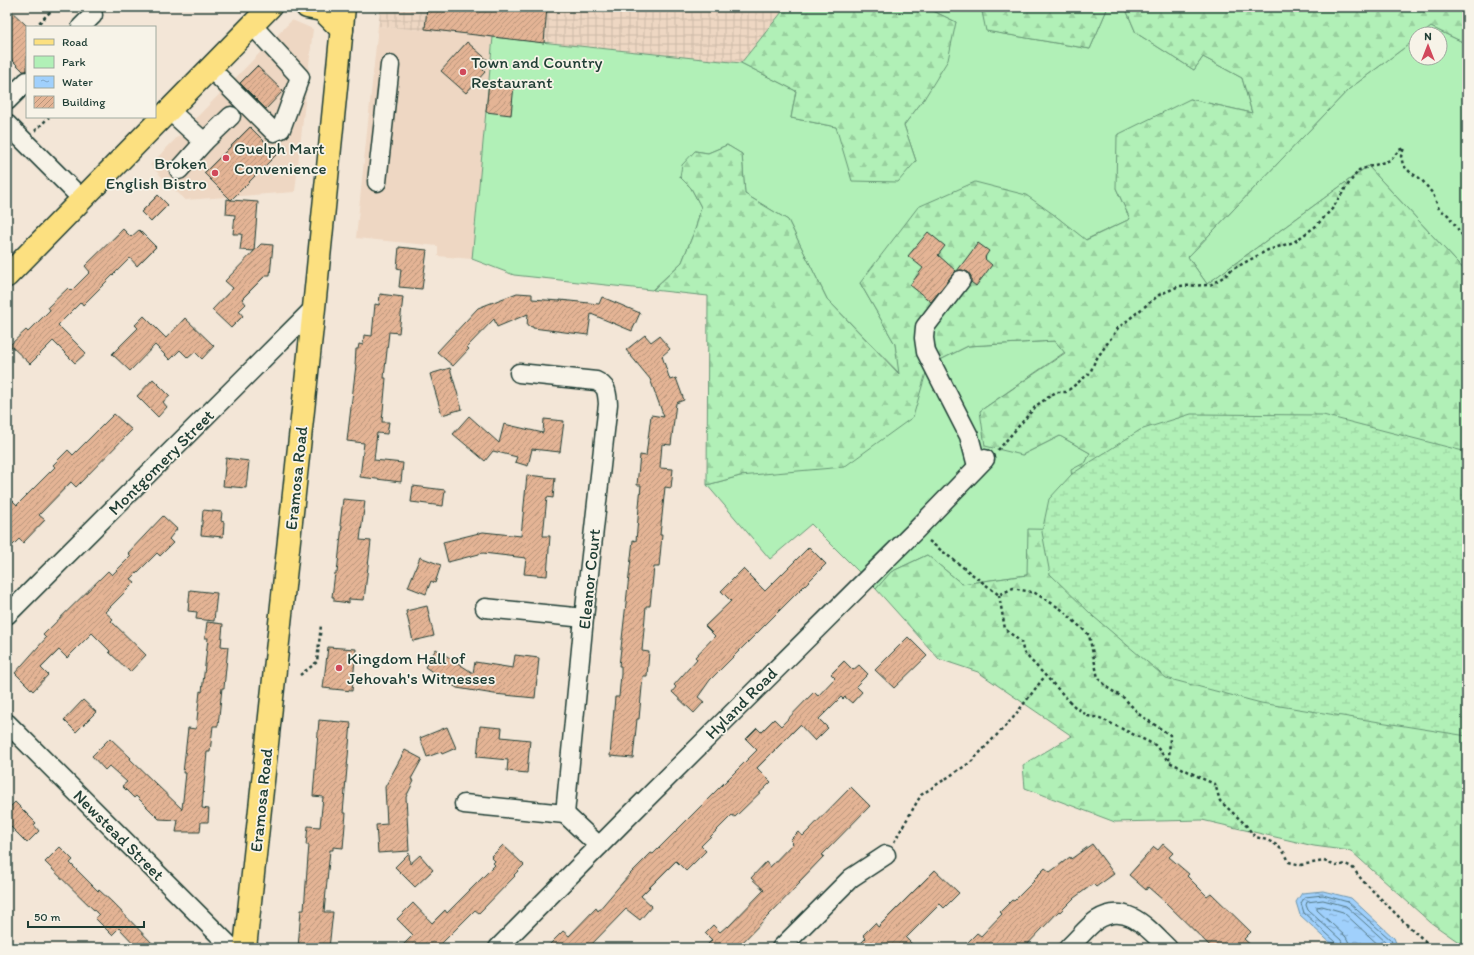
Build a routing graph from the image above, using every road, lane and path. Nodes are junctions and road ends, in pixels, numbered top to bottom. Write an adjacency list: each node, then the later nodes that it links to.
1 (55, 7): 7 (path)
2 (270, 7): 3 (main road); 6 (main road)
3 (279, 7)
4 (307, 7): 8 (main road)
5 (344, 7): 8 (main road, Eramosa Road)
6 (252, 25): 10 (main road); 10 (street)
7 (35, 26)
8 (342, 30): 23 (main road, Eramosa Road)
9 (390, 65): 18 (street)
10 (210, 68): 13 (main road)
11 (26, 82): 12 (street)
12 (7, 101)
13 (169, 110): 16 (street); 19 (main road)
14 (231, 116): 16 (street)
15 (7, 124): 19 (street)
16 (204, 142): 17 (street)
17 (179, 170)
18 (378, 182)
19 (82, 199): 21 (main road)
20 (1467, 242): 25 (path)
21 (7, 276)
22 (961, 280): 25 (street)
23 (314, 308): 29 (street, Montgomery Street); 42 (main road, Eramosa Road)
24 (519, 373): 30 (street, Eleanor Court)
25 (981, 463): 26 (street, Hyland Road)
26 (916, 530): 27 (path); 38 (street, Hyland Road)
27 (999, 596): 33 (path); 35 (path)
28 (485, 608): 30 (street)
29 (7, 615)
30 (584, 618): 37 (street, Eleanor Court)
31 (321, 626): 32 (path)
32 (300, 675)
33 (1044, 676): 35 (path); 39 (path)
34 (7, 723): 41 (street, Newstead Street)
35 (1169, 762): 40 (path)
36 (464, 804): 37 (street)
37 (565, 814): 38 (street)
38 (599, 846): 43 (street, Hyland Road)
39 (886, 855): 44 (street)
40 (1426, 942): 47 (path); 48 (path)
41 (232, 948)
42 (245, 948)
43 (498, 948)
44 (781, 948)
45 (1068, 948): 46 (street)
46 (1168, 948)
47 (1420, 948)
48 (1434, 948)

